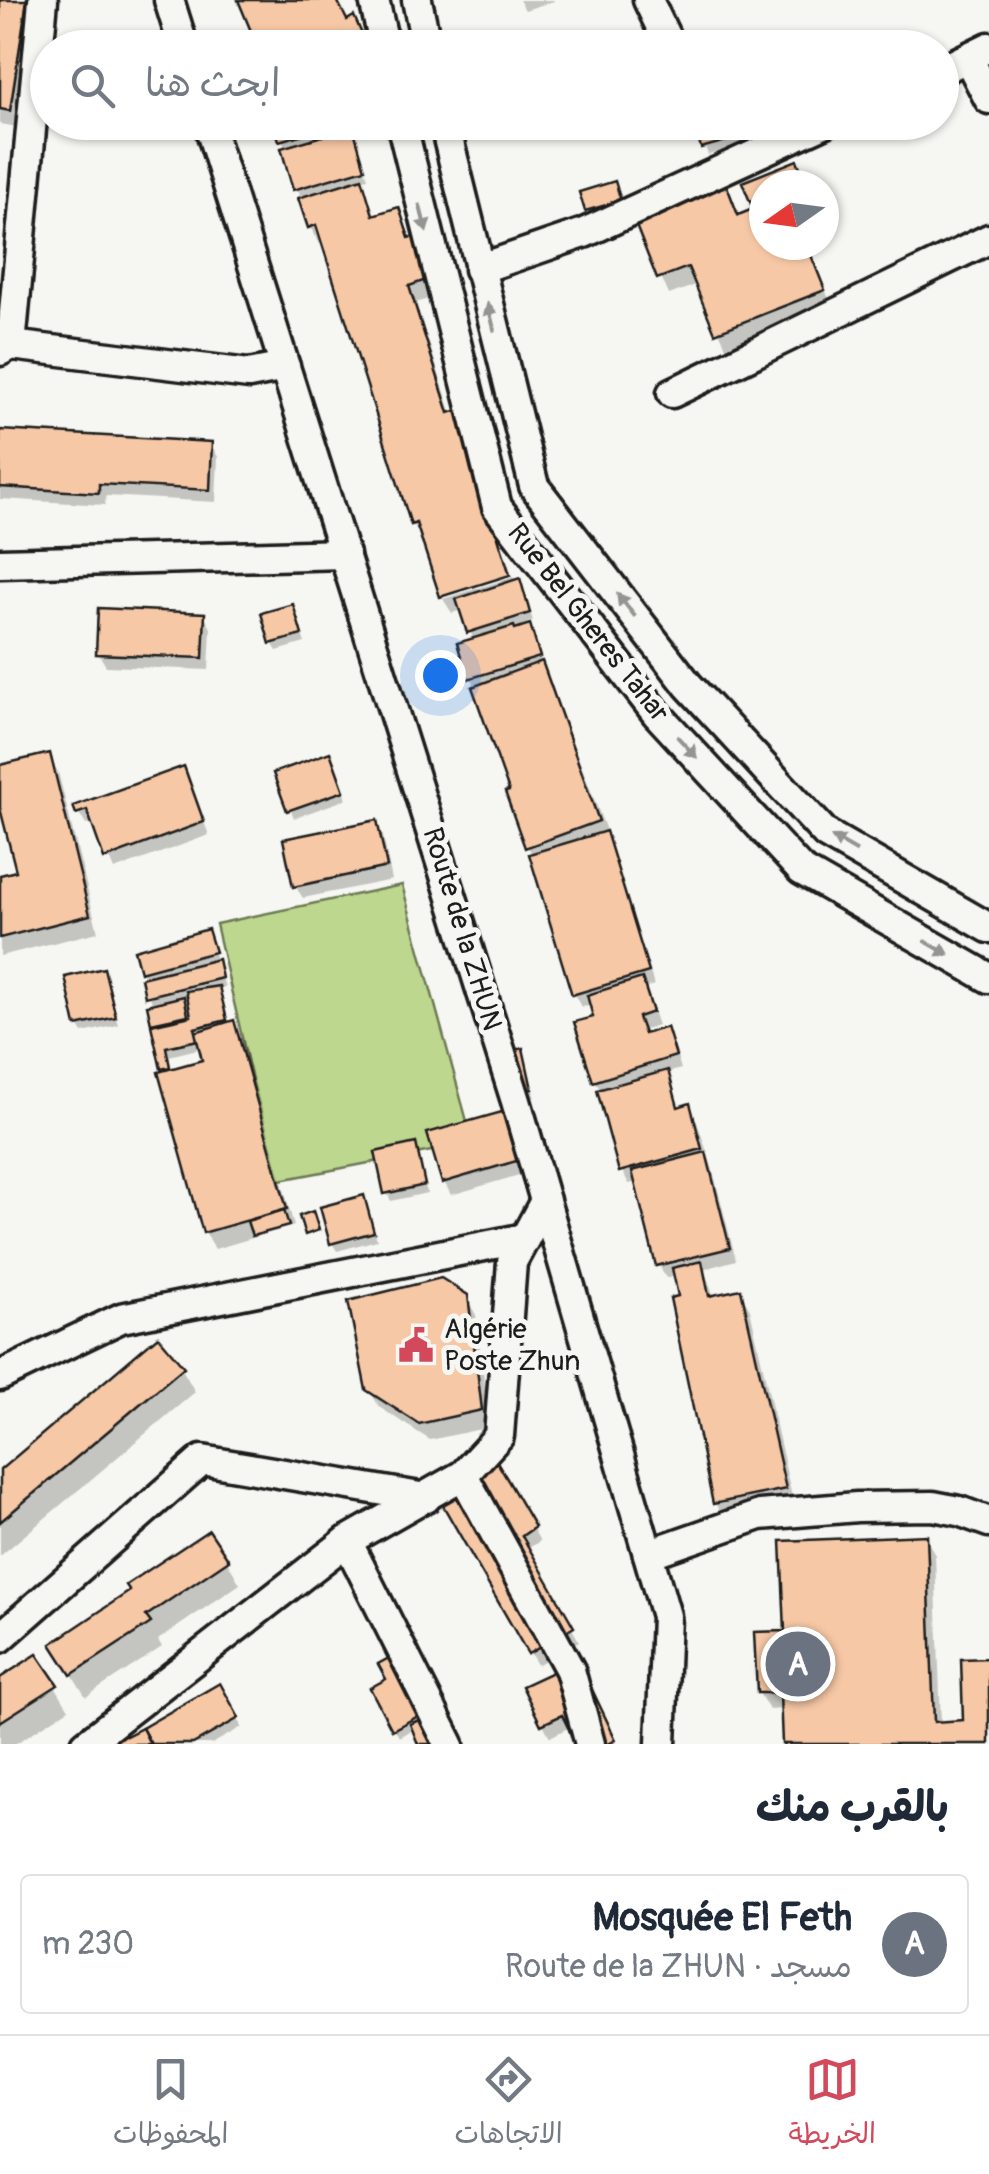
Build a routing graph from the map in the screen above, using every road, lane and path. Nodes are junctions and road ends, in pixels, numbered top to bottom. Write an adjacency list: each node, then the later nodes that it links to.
1 (43, 0): 6 (street)
2 (169, 0): 7 (street)
3 (374, 0): 8 (street)
4 (417, 0): 9 (street)
5 (648, 0): 10 (street)
6 (40, 30)
7 (178, 30)
8 (381, 30)
9 (423, 30)
10 (662, 30)
11 (978, 52): 12 (street)
12 (989, 99)
13 (30, 122): 20 (street)
14 (214, 140): 21 (street, Route de la ZHUN)
15 (405, 140): 26 (street, Rue Bel Gheres Tahar, one-way to 26)
16 (448, 140): 19 (street, Rue Bel Gheres Tahar)
17 (787, 140): 19 (street)
18 (989, 239): 22 (street)
19 (479, 268): 25 (street, Rue Bel Gheres Tahar, one-way to 19)
20 (6, 348): 21 (street)
21 (285, 367): 23 (street, Route de la ZHUN)
22 (672, 393)
23 (345, 554): 24 (street); 27 (street, Route de la ZHUN)
24 (0, 563)
25 (989, 928)
26 (989, 978)
27 (545, 1201): 28 (street); 34 (street, Route de la ZHUN)
28 (525, 1238): 29 (street); 30 (street)
29 (0, 1376)
30 (463, 1475): 31 (street); 38 (street)
31 (426, 1498): 33 (street); 35 (street)
32 (989, 1522): 34 (street)
33 (346, 1541): 36 (street); 37 (street)
34 (648, 1554): 39 (street, Route de la ZHUN)
35 (0, 1638)
36 (86, 1744)
37 (448, 1744)
38 (590, 1744)
39 (661, 1744)

